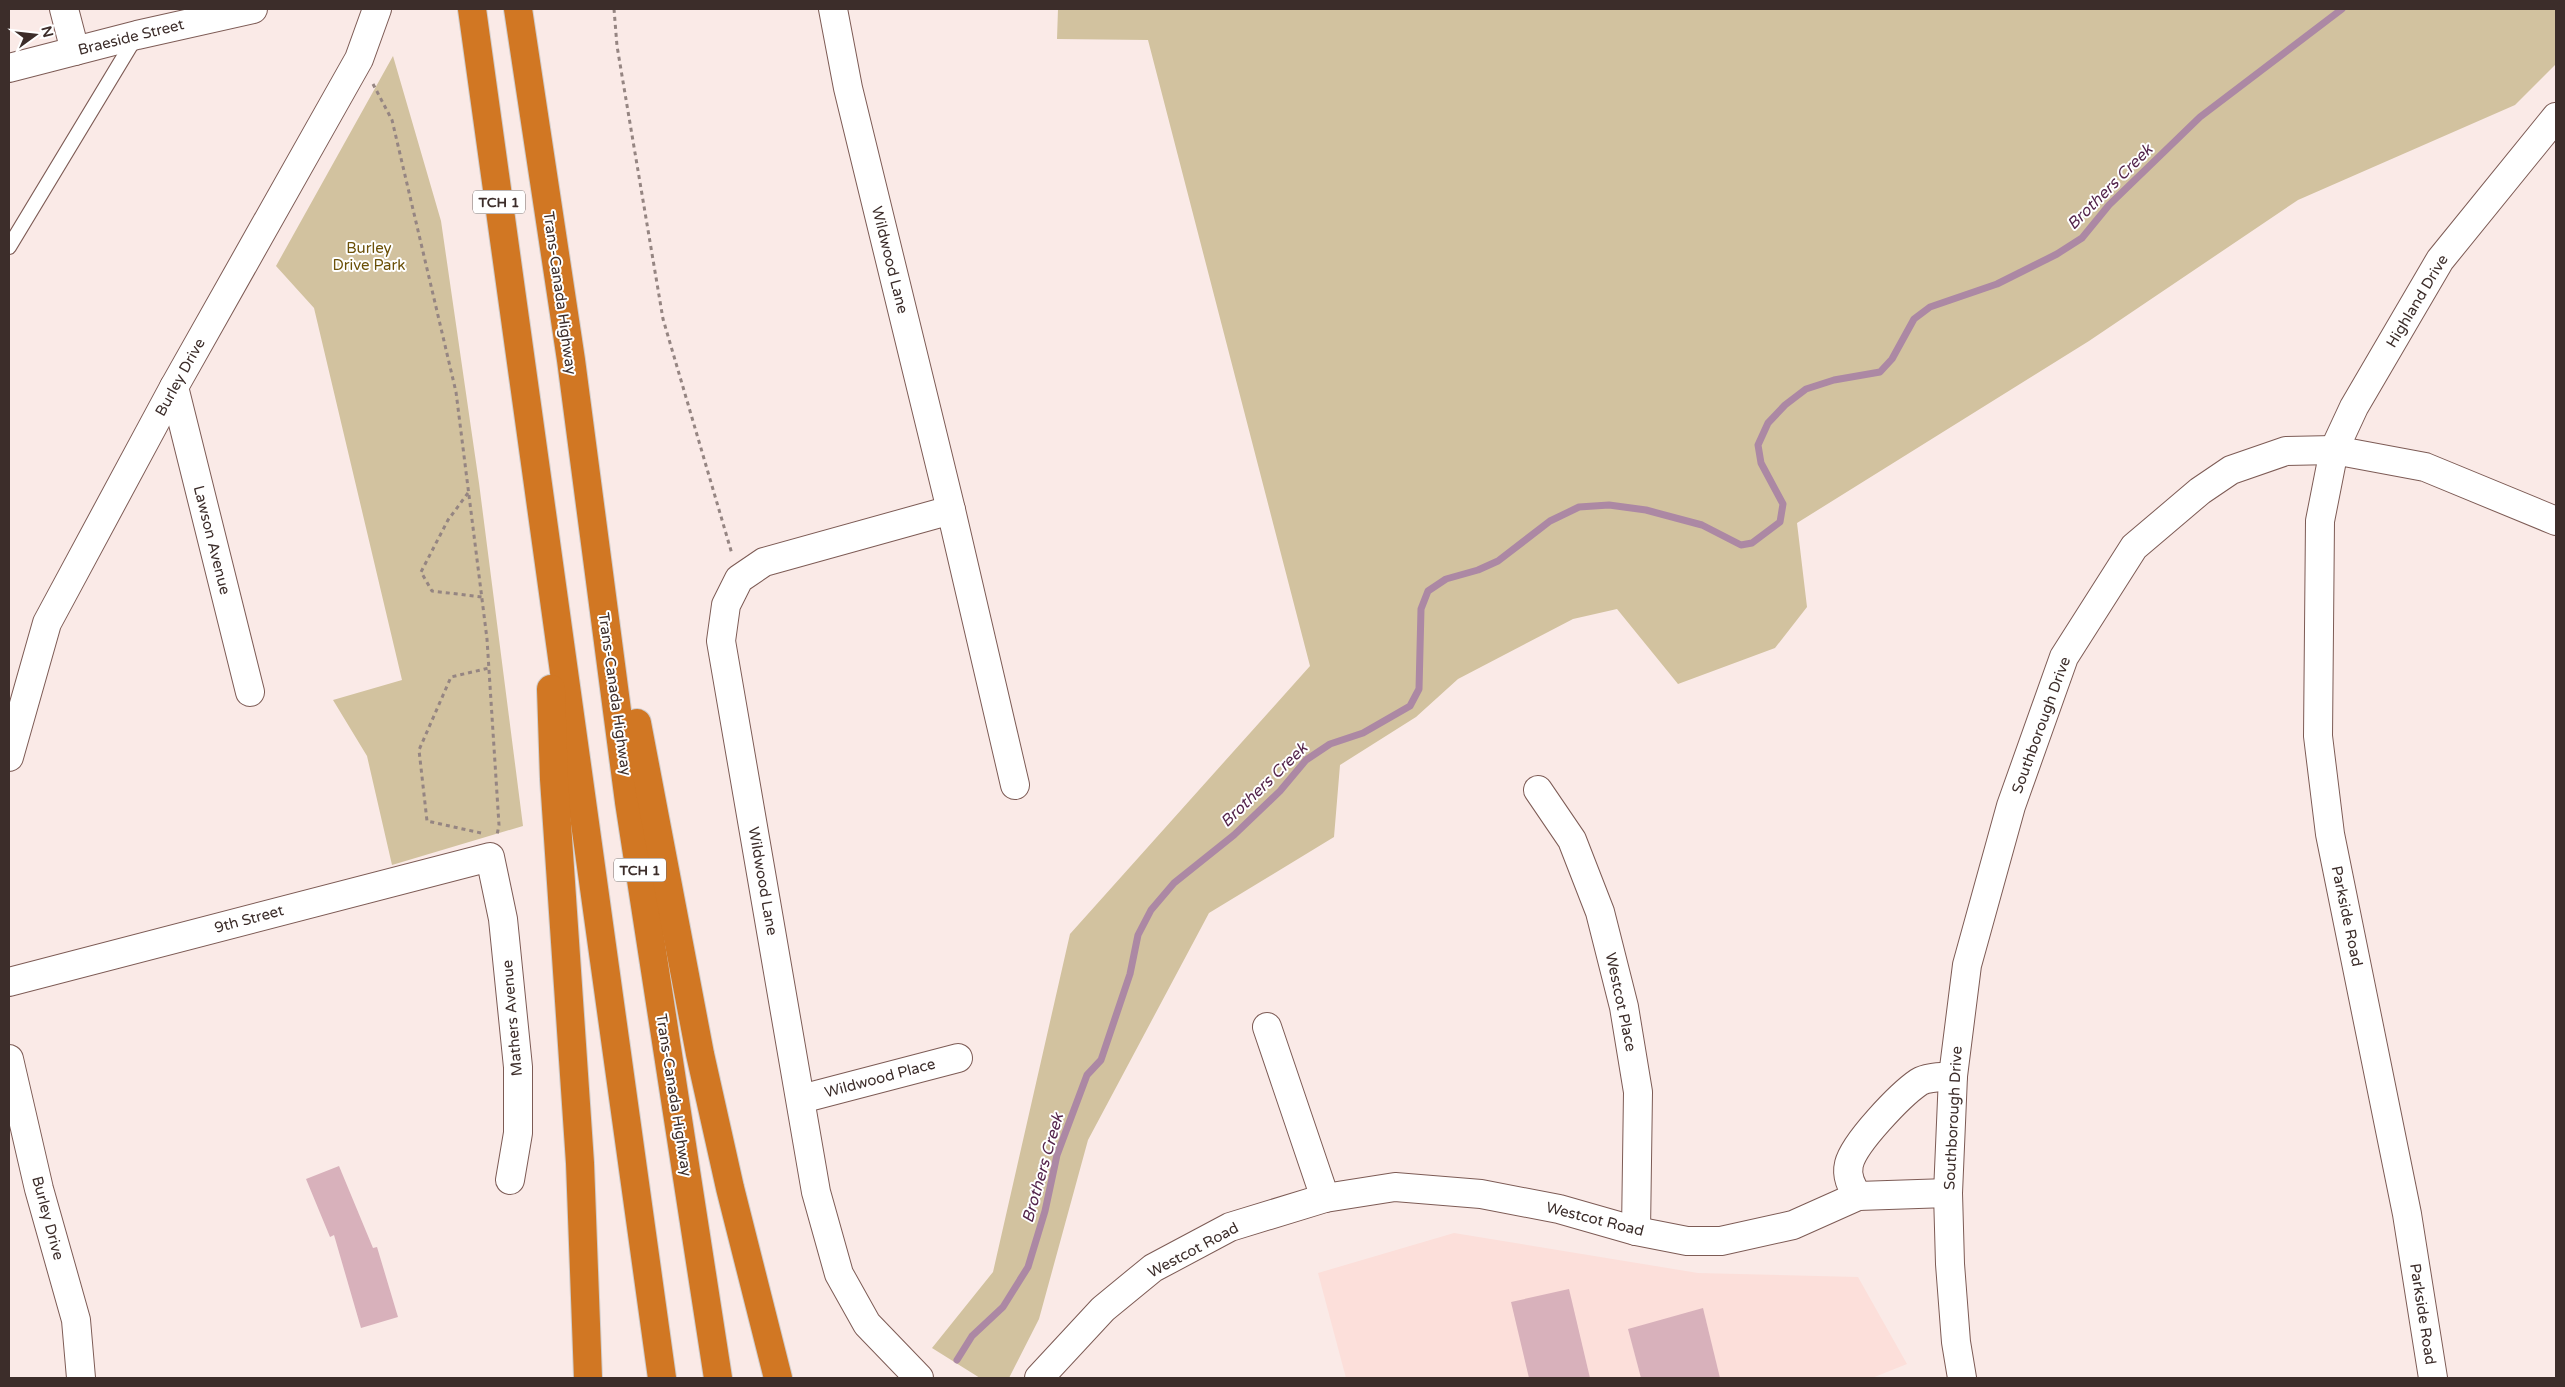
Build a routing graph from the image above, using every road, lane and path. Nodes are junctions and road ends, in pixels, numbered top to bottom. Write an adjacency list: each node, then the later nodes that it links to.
1 (64, 9): 9 (street)
2 (247, 9): 8 (street, Braeside Street)
3 (377, 9): 10 (street, Burley Drive)
4 (472, 9): 20 (highway, TCH 1)
5 (518, 9): 14 (highway, Trans-Canada Highway / TCH 1)
6 (614, 9): 21 (path)
7 (833, 9): 18 (street, Wildwood Lane)
8 (137, 35): 9 (street, Braeside Street); 13 (lane)
9 (75, 51): 11 (street, Braeside Street)
10 (360, 59): 15 (street, Burley Drive); 17 (path)
11 (9, 68)
12 (2556, 117): 16 (street, Highland Drive)
13 (9, 247)
14 (571, 360): 43 (highway, Trans-Canada Highway / TCH 1); 44 (highway)
15 (174, 388): 24 (street, Lawson Avenue); 25 (street, Burley Drive)
16 (2334, 450): 19 (street, Southborough Drive); 33 (street, Southborough Drive); 48 (street, Parkside Road)
17 (468, 492): 22 (path); 22 (path)
18 (951, 510): 21 (street, Wildwood Lane); 26 (street, Wildwood Lane)
19 (2556, 521)
20 (547, 548): 41 (highway); 42 (highway, TCH 1)
21 (739, 579): 34 (street, Wildwood Lane)
22 (482, 597): 23 (path)
23 (489, 668): 28 (path); 28 (path)
24 (250, 692)
25 (9, 757)
26 (1014, 785)
27 (1538, 790): 39 (street, Westcot Place)
28 (493, 846): 29 (street, 9th Street); 35 (street, Mathers Avenue)
29 (9, 982)
30 (1267, 1027): 38 (street)
31 (958, 1058): 34 (street, Wildwood Place)
32 (9, 1059): 40 (street, Burley Drive)
33 (1953, 1076): 36 (street, Southborough Drive); 37 (street)
34 (801, 1099): 45 (street, Wildwood Lane)
35 (510, 1180)
36 (1948, 1193): 37 (street, Westcot Road); 47 (street, Southborough Drive)
37 (1858, 1196): 39 (street, Westcot Road)
38 (1325, 1198): 39 (street, Westcot Road); 46 (street, Westcot Road)
39 (1636, 1231)
40 (81, 1378)
41 (588, 1378)
42 (662, 1378)
43 (718, 1378)
44 (778, 1378)
45 (920, 1378)
46 (1039, 1378)
47 (1962, 1378)
48 (2433, 1378)

